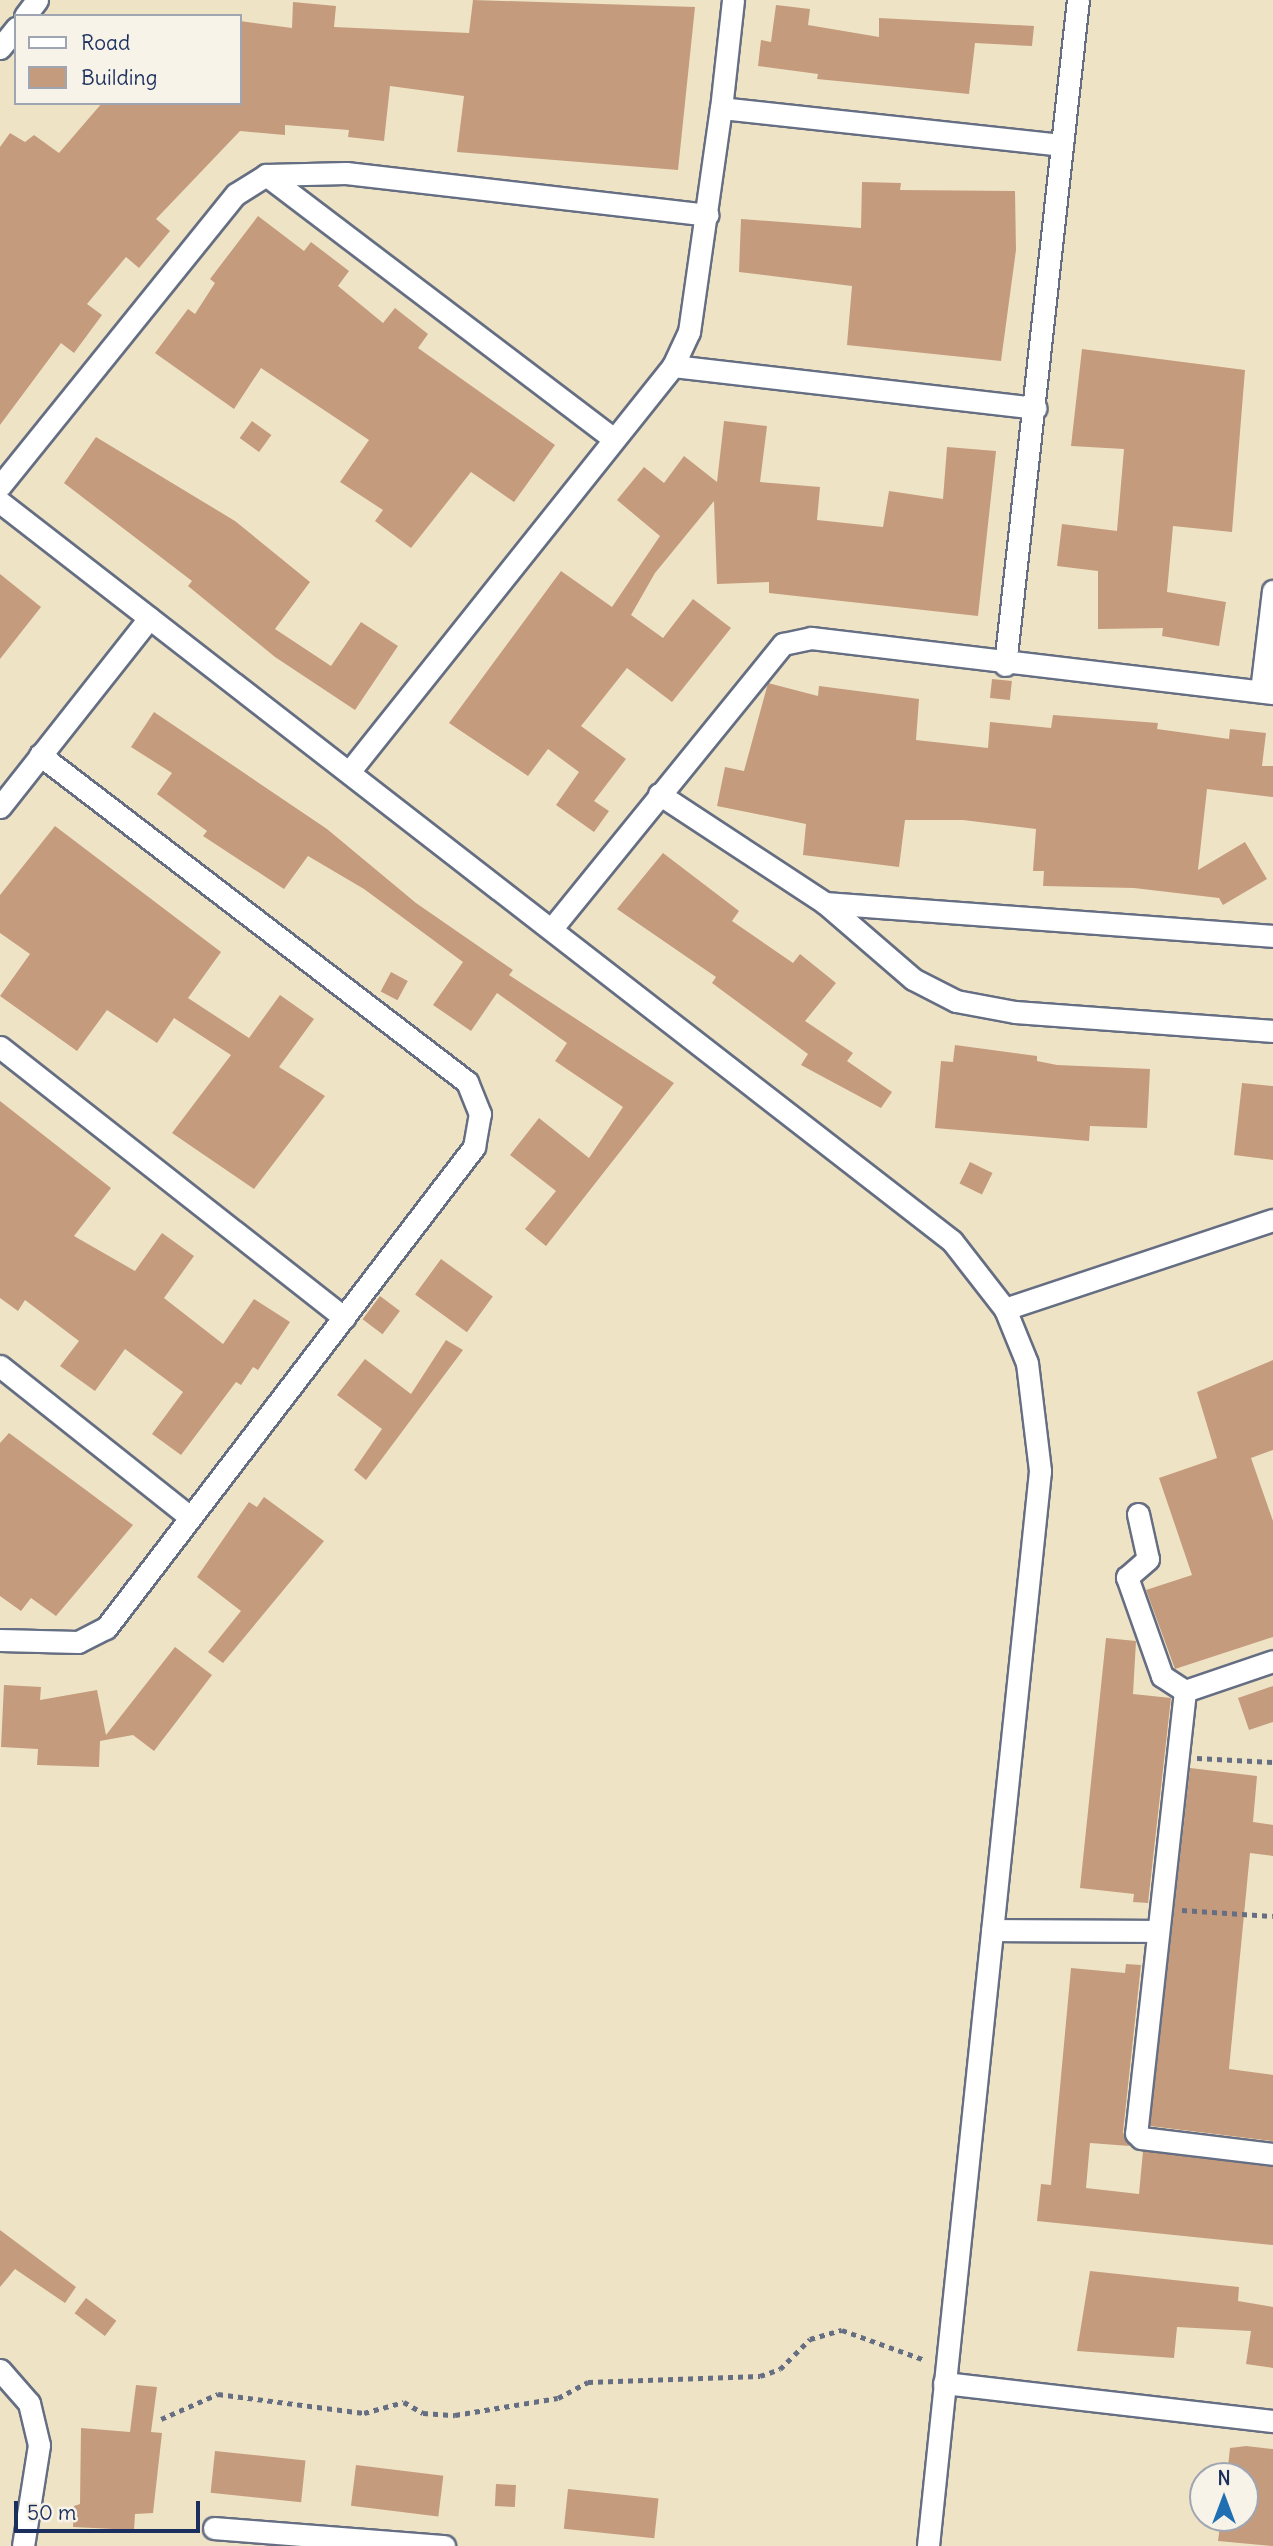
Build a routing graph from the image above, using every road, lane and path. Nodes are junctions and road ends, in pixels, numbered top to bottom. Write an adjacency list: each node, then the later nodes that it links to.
1 (733, 0): 5 (street)
2 (1078, 0): 6 (street)
3 (14, 30): 4 (street)
4 (0, 48)
5 (721, 108): 6 (street); 8 (street)
6 (1062, 145): 10 (street)
7 (266, 175): 8 (street); 11 (street); 12 (street)
8 (708, 215): 9 (street)
9 (673, 366): 10 (street); 11 (street)
10 (1036, 408): 16 (street)
11 (611, 438): 19 (street)
12 (0, 486)
13 (0, 502): 15 (street)
14 (1273, 591): 17 (street)
15 (149, 618): 18 (street); 19 (street)
16 (1005, 665): 17 (street); 20 (street)
17 (1267, 692)
18 (40, 755): 21 (street); 29 (street)
19 (349, 772): 23 (street)
20 (659, 794): 22 (street); 23 (street)
21 (0, 807)
22 (825, 903): 24 (street); 25 (street)
23 (553, 928): 28 (street)
24 (1273, 936)
25 (1273, 1031)
26 (0, 1047): 29 (street)
27 (1273, 1220): 28 (street)
28 (1005, 1309): 40 (street)
29 (344, 1318): 32 (street)
30 (0, 1366): 32 (street)
31 (1138, 1514): 35 (street)
32 (187, 1515): 33 (street)
33 (0, 1640)
34 (1273, 1661): 35 (street)
35 (1185, 1691): 36 (street)
36 (1178, 1757): 37 (path); 38 (street)
37 (1273, 1762)
38 (1160, 1909): 39 (path); 41 (street)
39 (1273, 1916)
40 (992, 1930): 41 (street); 44 (street)
41 (1158, 1931): 42 (street)
42 (1273, 2154)
43 (0, 2370): 48 (street)
44 (945, 2376): 45 (path); 46 (street); 50 (street)
45 (162, 2419)
46 (1273, 2421)
47 (214, 2528): 49 (street)
48 (23, 2546)
49 (444, 2546)
50 (928, 2546)

